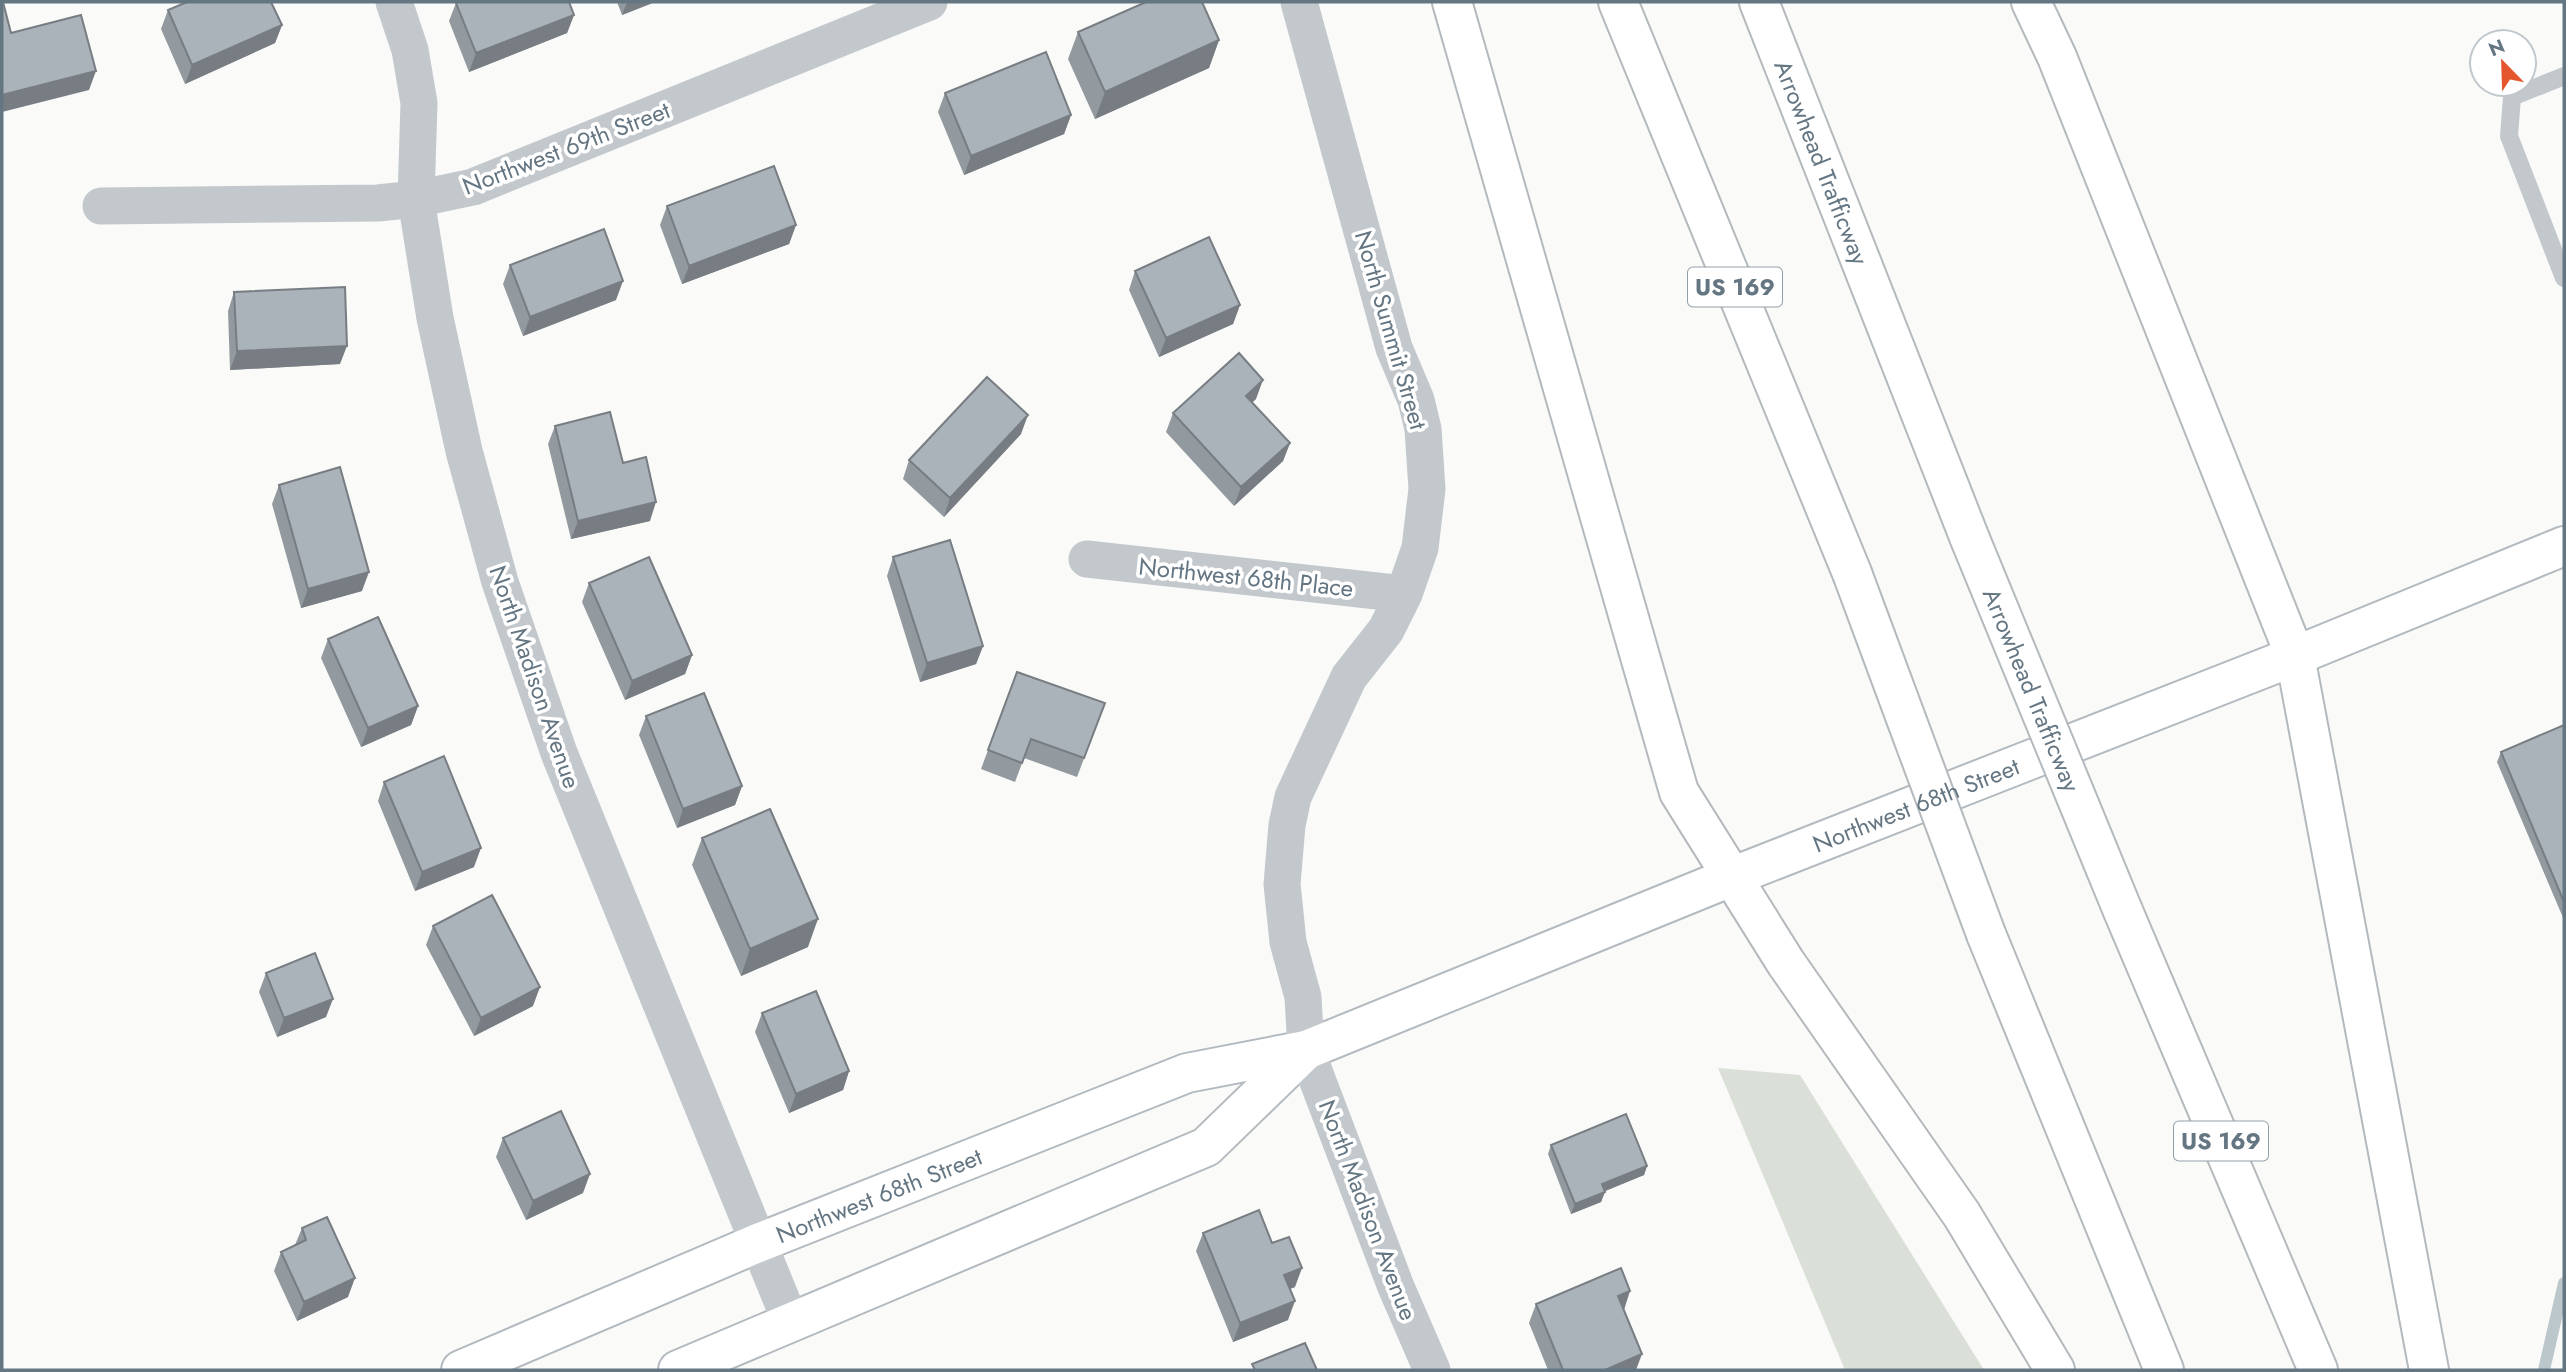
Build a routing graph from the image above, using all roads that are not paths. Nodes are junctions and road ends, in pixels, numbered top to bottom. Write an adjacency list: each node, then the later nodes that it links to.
1 (394, 2): 9 (street, North Madison Avenue)
2 (929, 2): 9 (street, Northwest 69th Street)
3 (1299, 2): 14 (street, North Summit Street)
4 (1452, 2): 16 (main road)
5 (1618, 2): 24 (main road, US 169, bridge)
6 (1759, 2): 25 (main road, Arrowhead Trafficway / US 169, bridge)
7 (2031, 2): 15 (main road)
8 (2564, 76): 11 (lane)
9 (416, 200): 10 (street, Northwest 69th Street); 18 (street, North Madison Avenue)
10 (101, 206)
11 (2564, 278)
12 (2564, 547): 15 (main road, Northwest 68th Street)
13 (1087, 559): 14 (street, Northwest 68th Place)
14 (1404, 594): 17 (street, North Summit Street)
15 (2295, 656): 16 (main road, Northwest 68th Street); 26 (main road)
16 (1731, 877): 17 (main road, Northwest 68th Street); 23 (main road)
17 (1306, 1050): 18 (main road, Northwest 68th Street); 19 (main road, Northwest 68th Street); 22 (street, North Madison Avenue)
18 (758, 1242): 19 (street, North Madison Avenue); 20 (main road, Northwest 68th Street)
19 (791, 1323): 21 (main road, Northwest 68th Street)
20 (461, 1370)
21 (678, 1370)
22 (1432, 1370)
23 (2054, 1370)
24 (2164, 1370)
25 (2318, 1370)
26 (2429, 1370)

